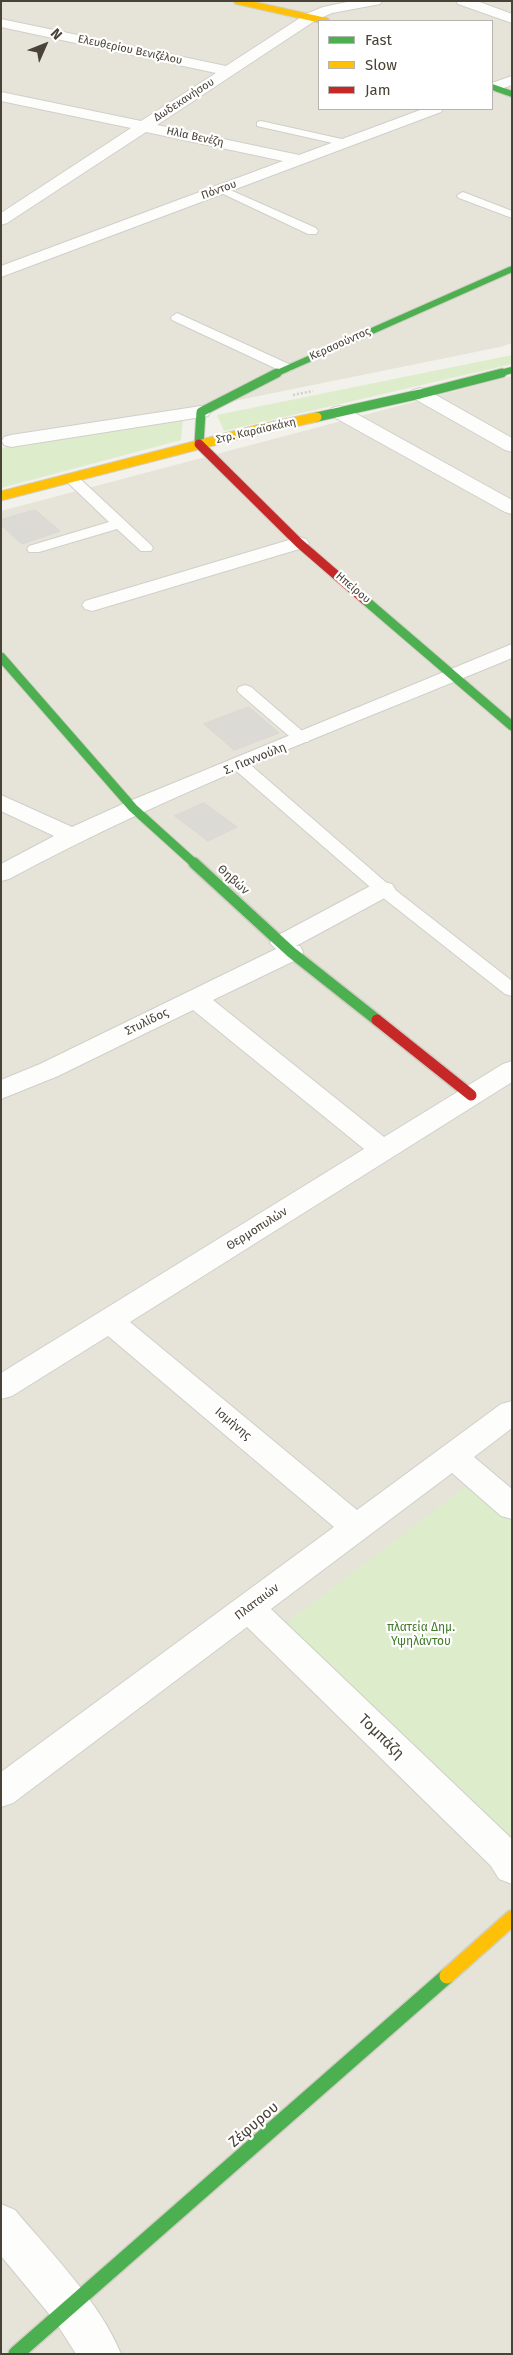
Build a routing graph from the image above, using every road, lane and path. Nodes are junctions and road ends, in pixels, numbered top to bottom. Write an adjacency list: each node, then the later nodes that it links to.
1 (236, 1): 4 (street)
2 (375, 1): 4 (street, Δωδεκανήσου)
3 (463, 1): 5 (street)
4 (311, 17): 6 (street); 8 (street, Δωδεκανήσου)
5 (512, 19)
6 (322, 20)
7 (1, 23): 8 (street, Ελευθερίου Βενιζέλου)
8 (229, 71): 16 (street, Δωδεκανήσου)
9 (512, 80): 10 (street)
10 (493, 87)
11 (493, 87): 12 (street)
12 (512, 94)
13 (1, 96): 16 (street, Ηλία Βενέζη)
14 (433, 110): 17 (street, Πόντου)
15 (260, 124): 17 (lane)
16 (143, 126): 18 (street, Ηλία Βενέζη); 22 (street, Δωδεκανήσου)
17 (346, 143): 18 (street, Πόντου)
18 (300, 160): 19 (street, Πόντου)
19 (221, 189): 23 (lane); 25 (street, Πόντου)
20 (462, 196): 21 (lane)
21 (512, 215)
22 (1, 220)
23 (312, 232)
24 (512, 269): 27 (street, Κερασούντος)
25 (1, 272)
26 (177, 317): 27 (lane)
27 (286, 368): 30 (street, Κερασούντος)
28 (512, 370): 29 (street, Στρ. Καραϊσκάκη)
29 (420, 394): 31 (street, Στρ. Καραϊσκάκη); 34 (street)
30 (201, 412): 32 (street); 33 (street)
31 (339, 412): 33 (street, Στρ. Καραϊσκάκη); 37 (street)
32 (11, 440)
33 (199, 444): 35 (street, Στρ. Καραϊσκάκη); 39 (street, Ηπείρου)
34 (512, 446)
35 (71, 478): 36 (street, Στρ. Καραϊσκάκη); 38 (lane)
36 (1, 496)
37 (512, 508)
38 (120, 523): 40 (lane); 41 (lane)
39 (299, 543): 42 (street); 45 (street, Ηπείρου)
40 (146, 548)
41 (34, 549)
42 (92, 605)
43 (512, 650): 45 (street, Σ. Γιαννούλη)
44 (1, 657): 51 (street, Θηβών)
45 (453, 673): 47 (street, Ηπείρου); 48 (street, Σ. Γιαννούλη)
46 (245, 690): 48 (lane)
47 (512, 726)
48 (302, 739): 49 (street, Σ. Γιαννούλη)
49 (240, 765): 51 (street, Σ. Γιαννούλη); 54 (lane)
50 (1, 802): 52 (street)
51 (133, 808): 52 (street, Σ. Γιαννούλη); 55 (street, Θηβών)
52 (72, 836): 53 (street, Σ. Γιαννούλη)
53 (1, 874)
54 (383, 889): 55 (street, Στυλίδος); 56 (lane)
55 (286, 947): 57 (street, Στυλίδος); 60 (street, Θηβών)
56 (512, 990)
57 (195, 999): 59 (street, Στυλίδος); 61 (street)
58 (512, 1070): 60 (street, Θερμοπυλών)
59 (1, 1090)
60 (472, 1095): 61 (street, Θερμοπυλών)
61 (383, 1150): 62 (street, Θερμοπυλών)
62 (110, 1321): 63 (street, Θερμοπυλών); 67 (street, Ισμήνης)
63 (1, 1388)
64 (512, 1412): 65 (street, Πλαταιών)
65 (452, 1456): 66 (street); 67 (street, Πλαταιών)
66 (512, 1507)
67 (357, 1528): 68 (street, Πλαταιών)
68 (248, 1608): 69 (street, Πλαταιών); 70 (street, Τομπάζη)
69 (1, 1792)
70 (512, 1868)
71 (512, 1918): 73 (street, Ζέφυρου)
72 (1, 2224): 73 (street)
73 (69, 2307): 74 (street, Ζέφυρου); 75 (street)
74 (16, 2354)
75 (101, 2354)

